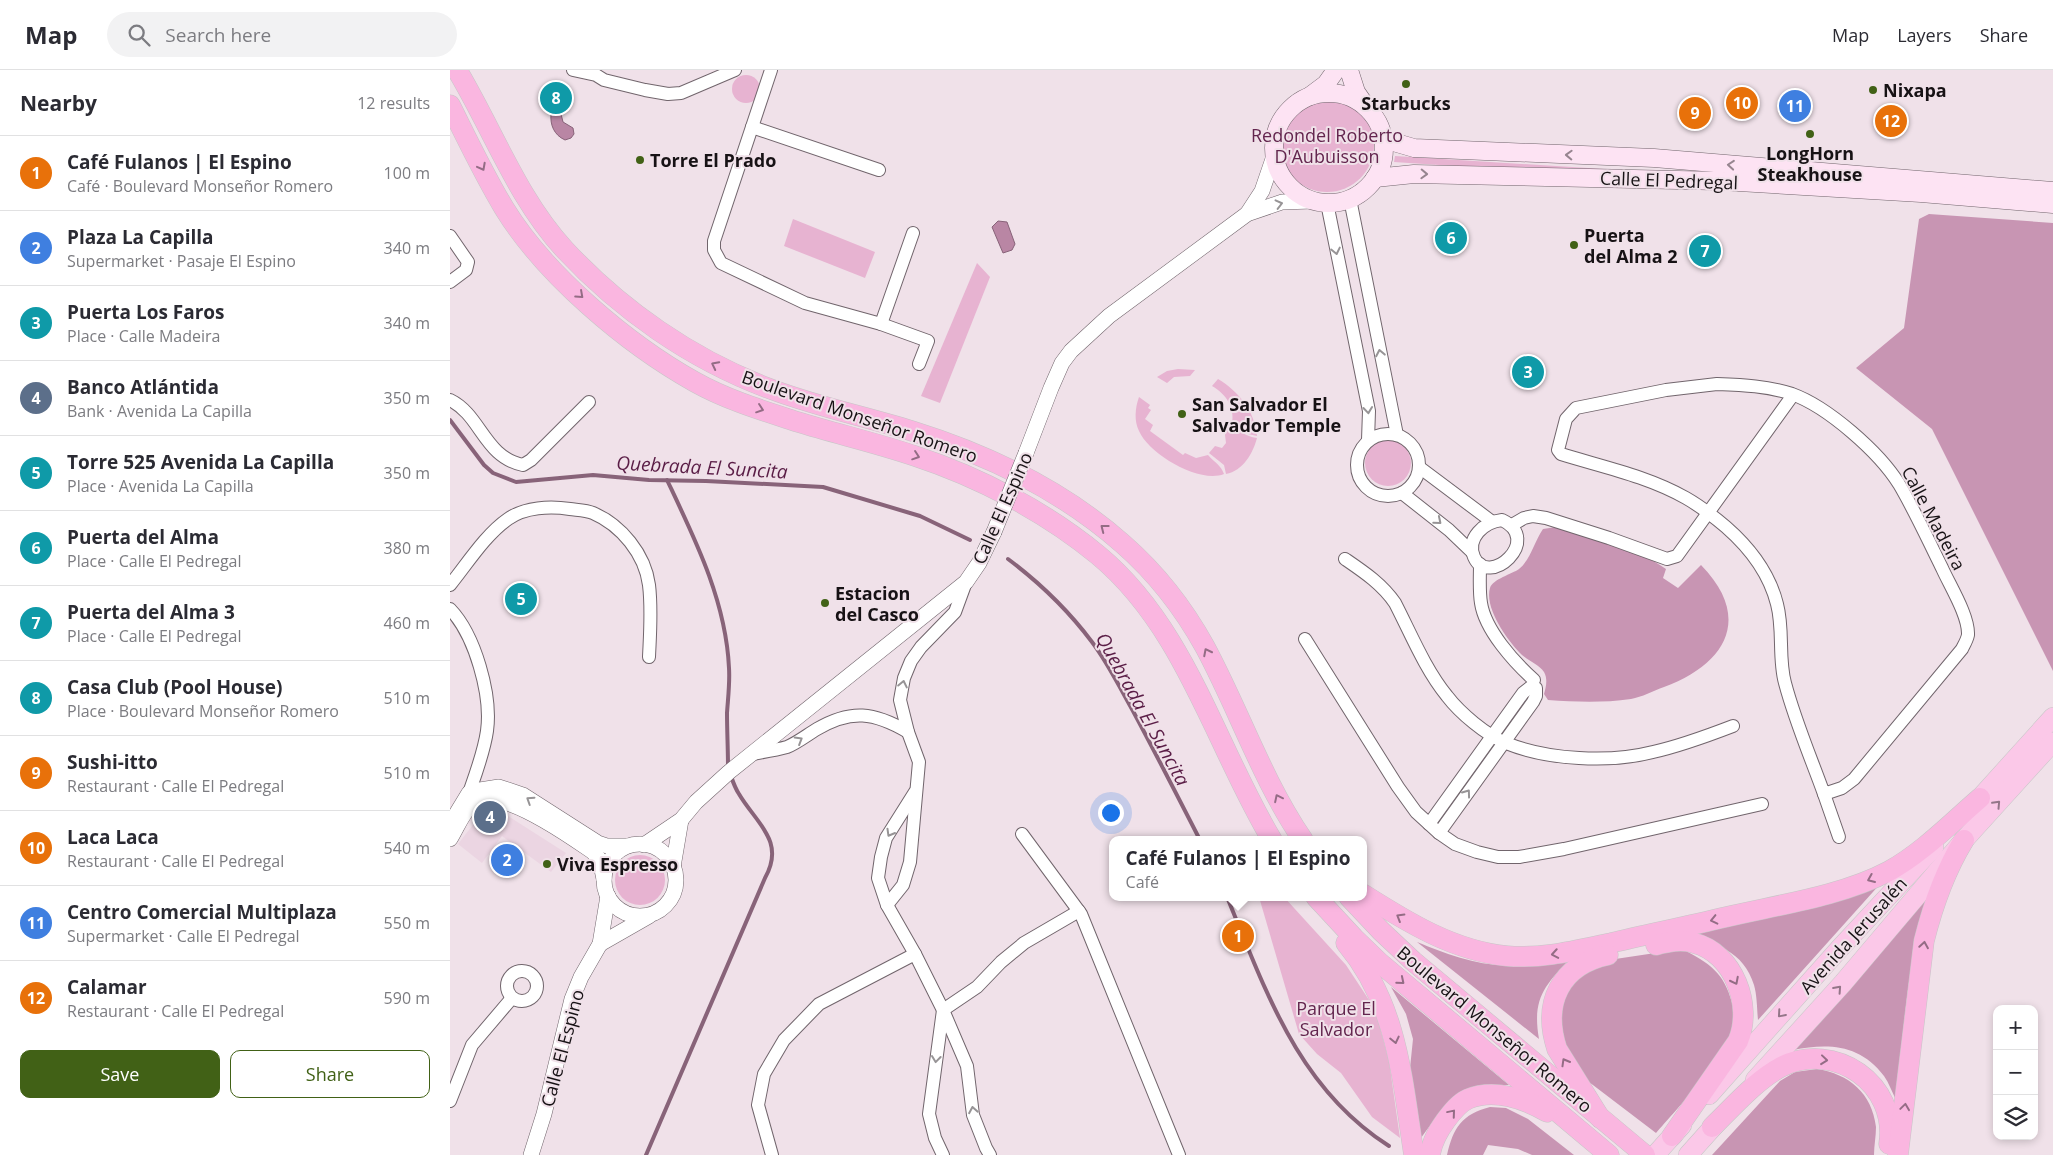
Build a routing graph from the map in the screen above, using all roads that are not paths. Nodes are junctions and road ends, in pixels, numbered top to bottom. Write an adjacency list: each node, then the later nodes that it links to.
1 (457, 70): 70 (highway, Boulevard Monseñor Romero, one-way to 1)
2 (573, 70): 3 (street)
3 (735, 70)
4 (772, 70): 11 (street)
5 (1336, 70): 7 (main road)
6 (1349, 70): 9 (main road)
7 (1309, 96): 9 (main road); 13 (main road)
8 (450, 105): 10 (highway, Boulevard Monseñor Romero)
9 (1368, 110): 12 (main road)
10 (455, 118): 69 (highway, Boulevard Monseñor Romero, one-way to 69)
11 (752, 127): 14 (street); 29 (street)
12 (1383, 139): 15 (main road, Calle El Pedregal, one-way to 12); 16 (main road)
13 (1274, 156): 22 (main road); 25 (street, Calle El Espino)
14 (879, 170)
15 (1797, 170): 18 (main road); 19 (main road, Calle El Pedregal)
16 (1376, 178): 17 (main road, Calle El Pedregal, one-way to 17); 21 (main road)
17 (1634, 178): 19 (main road, Calle El Pedregal); 24 (main road)
18 (2053, 180)
19 (1921, 186): 20 (main road, Calle El Pedregal); 23 (main road, Calle El Pedregal)
20 (2053, 191)
21 (1350, 199): 22 (main road); 34 (street, one-way to 21)
22 (1319, 202): 25 (street, Calle El Espino, one-way to 22); 35 (street, one-way to 35)
23 (2053, 204)
24 (2053, 212)
25 (1247, 214): 44 (street, Calle El Espino, bridge)
26 (913, 233): 29 (street)
27 (450, 236): 28 (street)
28 (450, 282)
29 (881, 324): 30 (street)
30 (920, 364)
31 (1793, 395): 38 (street); 38 (street, Calle Madeira); 61 (street, Calle Madeira)
32 (450, 400): 33 (street)
33 (589, 402)
34 (1397, 435): 35 (street); 36 (street)
35 (1368, 440): 37 (street)
36 (1419, 467): 37 (street); 39 (street)
37 (1402, 493): 41 (street, one-way to 41)
38 (1709, 513): 40 (street); 61 (street)
39 (1491, 521): 40 (street); 41 (street)
40 (1512, 526): 43 (street)
41 (1472, 552): 43 (street)
42 (1345, 559): 53 (street)
43 (1480, 564): 49 (street)
44 (966, 582): 52 (street, one-way to 44); 57 (street, Calle El Espino)
45 (450, 585): 48 (street)
46 (450, 609): 56 (street)
47 (1305, 639): 66 (street)
48 (649, 657)
49 (1534, 685): 53 (street); 54 (street)
50 (2053, 717): 62 (main road, Avenida Jerusalén)
51 (1733, 726): 54 (street)
52 (908, 732): 57 (street, one-way to 52); 58 (street)
53 (1493, 735): 54 (street); 66 (street)
54 (1504, 743): 67 (street, one-way to 54)
55 (2051, 745): 73 (main road, Avenida Jerusalén, one-way to 55)
56 (482, 754): 59 (street); 60 (street)
57 (752, 754): 64 (street, Calle El Espino)
58 (915, 792): 81 (street); 81 (street, one-way to 81)
59 (469, 793): 60 (street); 65 (street)
60 (491, 794): 72 (street); 74 (street, one-way to 60); 76 (street)
61 (1824, 794): 71 (street)
62 (1980, 798): 77 (highway, one-way to 77); 92 (main road, Avenida Jerusalén, one-way to 92)
63 (1762, 804): 67 (street)
64 (681, 820): 74 (street, Calle El Espino); 75 (street)
65 (450, 824)
66 (1429, 824): 67 (street)
67 (1439, 833)
68 (1022, 834): 82 (street)
69 (1270, 836)
70 (1300, 836)
71 (1839, 837)
72 (450, 839)
73 (1964, 840): 90 (main road, Avenida Jerusalén, one-way to 73); 104 (highway, one-way to 73)
74 (640, 845): 75 (street); 76 (street)
75 (673, 868): 83 (street)
76 (606, 891): 83 (street); 84 (street, Calle El Espino)
77 (1367, 897)
78 (1308, 901): 99 (highway, one-way to 99)
79 (1320, 901): 91 (highway, Boulevard Monseñor Romero, one-way to 91)
80 (1353, 901): 89 (highway, Boulevard Monseñor Romero)
81 (887, 906): 85 (street)
82 (1079, 911): 87 (street); 98 (street)
83 (652, 914): 84 (street)
84 (600, 944): 94 (street, Calle El Espino)
85 (915, 954): 87 (street); 95 (street)
86 (512, 998): 88 (street)
87 (943, 1010): 96 (street, one-way to 96); 97 (street, one-way to 87)
88 (450, 1101)
89 (1600, 1118): 92 (highway, one-way to 92); 93 (highway, Boulevard Monseñor Romero)
90 (1712, 1127): 102 (main road, Avenida Jerusalén); 103 (highway, one-way to 103)
91 (1586, 1135): 100 (highway, one-way to 91); 101 (highway, Boulevard Monseñor Romero)
92 (1672, 1136): 93 (main road, Avenida Jerusalén)
93 (1646, 1153)
94 (531, 1155)
95 (772, 1155)
96 (944, 1155)
97 (990, 1155)
98 (1179, 1155)
99 (1414, 1155)
100 (1430, 1155)
101 (1609, 1155)
102 (1688, 1155)
103 (1887, 1155)
104 (1898, 1155)

